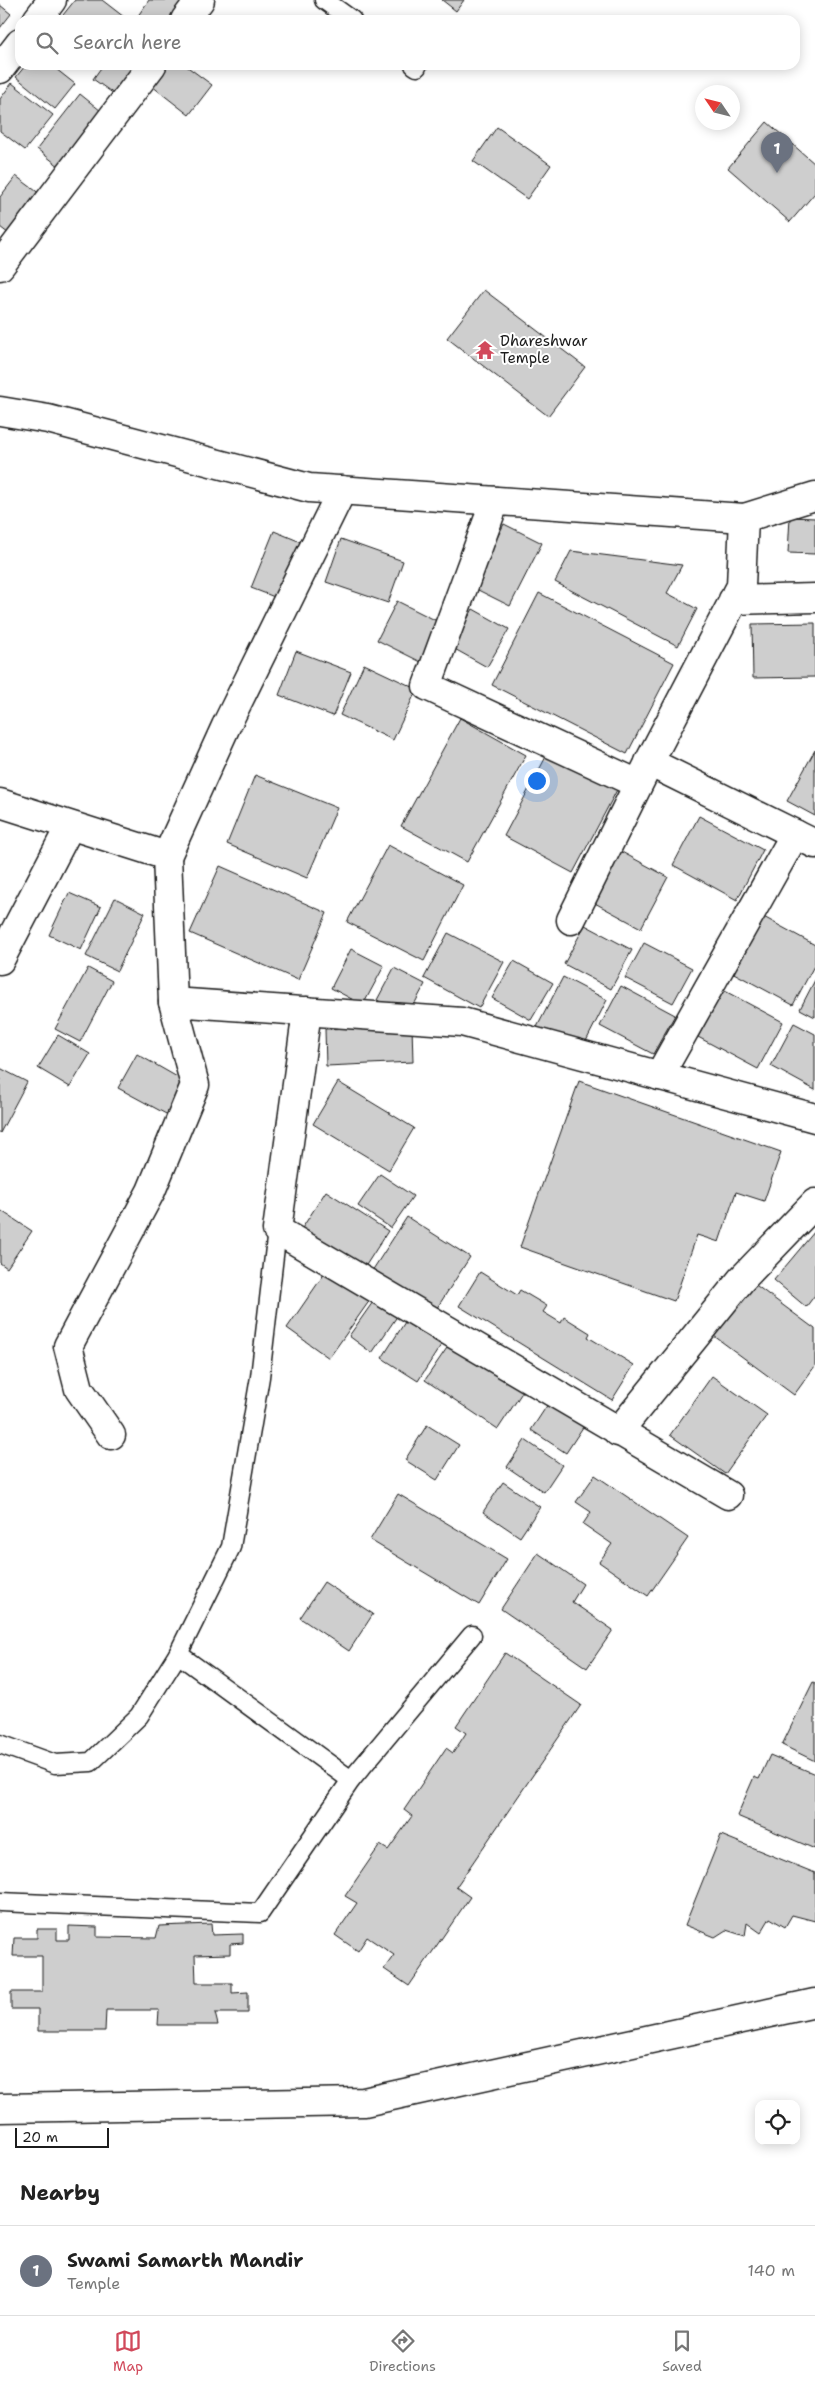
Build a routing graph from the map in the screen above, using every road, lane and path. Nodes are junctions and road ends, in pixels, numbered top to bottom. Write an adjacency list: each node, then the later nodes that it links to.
1 (52, 0): 4 (street)
2 (200, 0): 5 (street)
3 (324, 0): 6 (lane)
4 (41, 15)
5 (189, 15)
6 (345, 15)
7 (15, 50): 8 (street)
8 (0, 69)
9 (148, 70): 10 (street)
10 (0, 266)
11 (0, 411): 12 (street)
12 (342, 490): 14 (street); 22 (street)
13 (815, 496): 15 (street)
14 (495, 501): 15 (street); 18 (street)
15 (744, 518): 17 (street)
16 (815, 598): 17 (street)
17 (733, 600): 18 (street)
18 (644, 773): 21 (street); 23 (street)
19 (0, 803): 20 (street)
20 (70, 826): 22 (street); 24 (street)
21 (805, 839): 27 (street)
22 (167, 856): 25 (street)
23 (571, 920)
24 (0, 960)
25 (173, 1002): 26 (street); 32 (street)
26 (306, 1011): 27 (street); 30 (street)
27 (659, 1076): 28 (street)
28 (815, 1118)
29 (815, 1203): 31 (street)
30 (277, 1230): 31 (street); 35 (lane)
31 (618, 1432): 33 (street)
32 (111, 1435)
33 (728, 1495)
34 (472, 1635): 37 (lane)
35 (178, 1654): 36 (lane); 37 (lane)
36 (0, 1744)
37 (351, 1780): 38 (lane)
38 (0, 1902)
39 (815, 2003): 40 (street)
40 (0, 2108)

